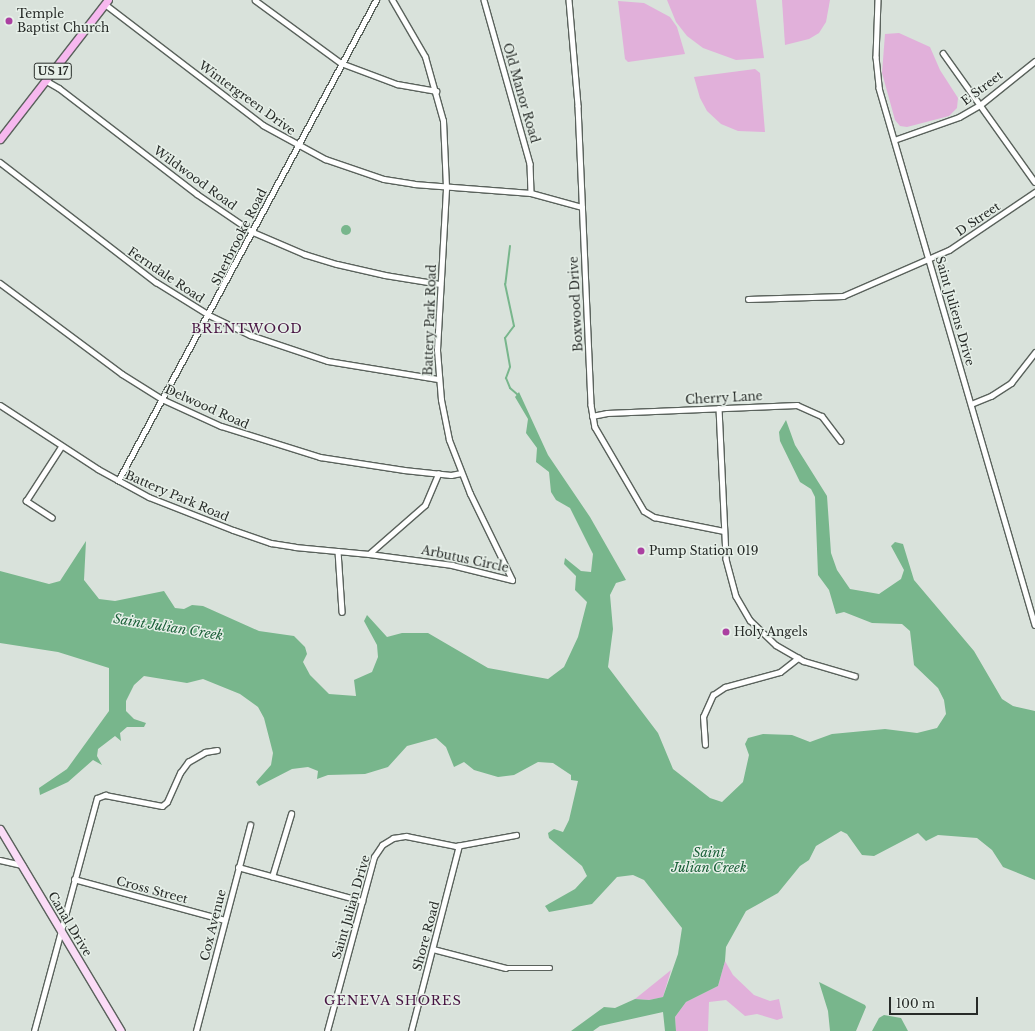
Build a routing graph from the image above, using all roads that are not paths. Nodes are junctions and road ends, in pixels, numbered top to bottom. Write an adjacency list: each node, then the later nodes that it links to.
1 (254, 0): 10 (street)
2 (376, 0): 10 (street, Sherbrooke Road)
3 (392, 0): 12 (street, Battery Park Road)
4 (484, 0): 20 (street, Old Manor Road)
5 (569, 0): 22 (street, Boxwood Drive)
6 (878, 0): 15 (street, Saint Juliens Drive)
7 (106, 2): 11 (main road, US 17); 16 (street, Wintergreen Drive)
8 (943, 54): 13 (street)
9 (1035, 61): 13 (street, E Street)
10 (341, 63): 12 (street); 16 (street, Sherbrooke Road)
11 (46, 80): 14 (main road, US 17); 23 (street, Wildwood Road)
12 (436, 91): 19 (street, Battery Park Road)
13 (980, 105): 15 (street, E Street); 18 (street)
14 (0, 139)
15 (894, 140): 24 (street, Saint Juliens Drive)
16 (298, 146): 19 (street, Wintergreen Drive); 23 (street, Sherbrooke Road)
17 (0, 162): 28 (street, Ferndale Road)
18 (1035, 182)
19 (446, 187): 20 (street, Wintergreen Drive); 26 (street, Battery Park Road)
20 (532, 192): 22 (street, Wintergreen Drive)
21 (1035, 192): 24 (street, D Street)
22 (582, 207): 35 (street, Boxwood Drive)
23 (253, 232): 26 (street, Wildwood Road); 28 (street, Sherbrooke Road)
24 (929, 259): 27 (street, D Street); 32 (street, Saint Juliens Drive)
25 (0, 283): 31 (street, Delwood Road)
26 (440, 284): 30 (street, Battery Park Road)
27 (748, 299)
28 (209, 315): 30 (street, Ferndale Road); 31 (street, Sherbrooke Road)
29 (1035, 352): 32 (street)
30 (438, 379): 38 (street, Battery Park Road)
31 (162, 399): 39 (street, Delwood Road); 40 (street, Sherbrooke Road)
32 (971, 404): 46 (street, Saint Juliens Drive)
33 (0, 405): 37 (street, Battery Park Road)
34 (719, 408): 35 (street, Cherry Lane); 36 (street, Cherry Lane); 42 (street)
35 (592, 416): 42 (street, Boxwood Drive)
36 (841, 441)
37 (61, 447): 40 (street, Battery Park Road); 41 (street)
38 (461, 473): 39 (street); 44 (street, Arbutus Circle)
39 (438, 474): 44 (street)
40 (118, 481): 43 (street, Battery Park Road)
41 (52, 518)
42 (724, 531): 47 (street)
43 (338, 551): 44 (street, Battery Park Road); 45 (street)
44 (369, 554)
45 (342, 612)
46 (1035, 625)
47 (798, 658): 48 (street); 49 (street)
48 (855, 676)
49 (705, 745)
50 (217, 750): 60 (street)
51 (291, 814): 59 (street)
52 (250, 825): 58 (street, Cox Avenue)
53 (0, 829): 57 (main road, Canal Drive)
54 (516, 835): 55 (street, Saint Julian Drive)
55 (459, 846): 61 (street, Saint Julian Drive); 64 (street, Shore Road)
56 (0, 860): 57 (street)
57 (22, 865): 63 (main road, Canal Drive)
58 (238, 867): 59 (street); 62 (street, Cox Avenue)
59 (272, 877): 61 (street)
60 (74, 879): 62 (street, Cross Street); 63 (street)
61 (362, 901): 69 (street, Saint Julian Drive)
62 (225, 920): 68 (street, Cox Avenue)
63 (60, 930): 66 (street); 67 (main road, Canal Drive)
64 (433, 949): 65 (street); 70 (street, Shore Road)
65 (550, 968)
66 (34, 1031)
67 (121, 1031)
68 (196, 1031)
69 (327, 1031)
70 (411, 1031)

